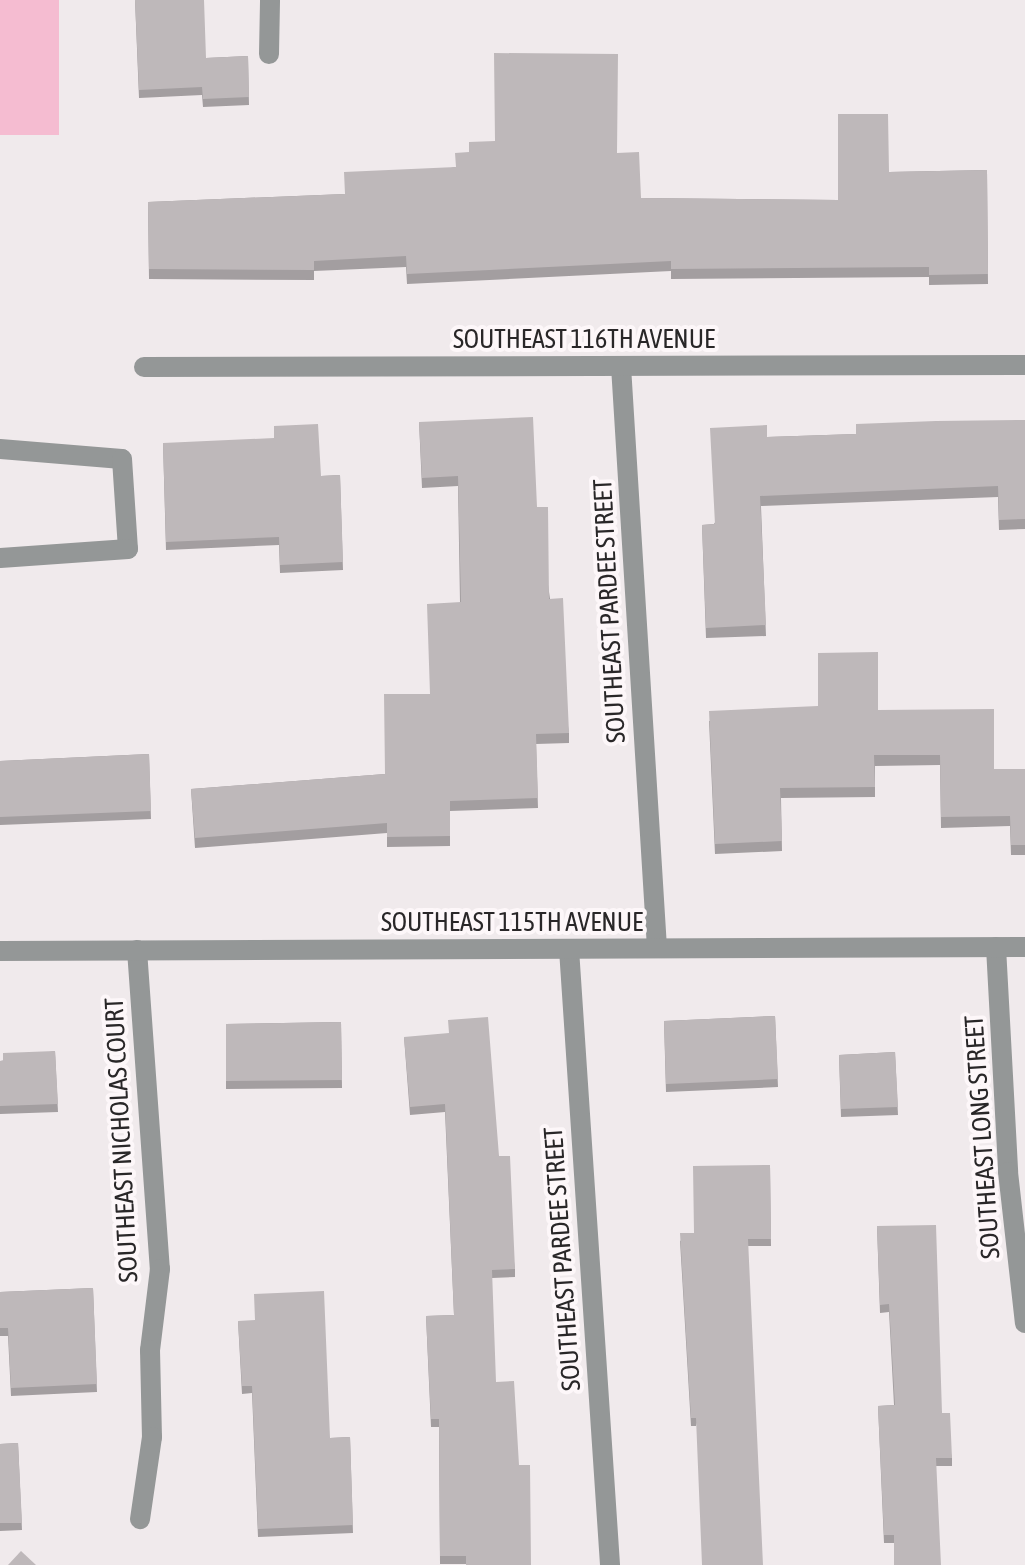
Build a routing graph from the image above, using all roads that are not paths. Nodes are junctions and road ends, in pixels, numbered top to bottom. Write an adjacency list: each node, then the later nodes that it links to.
1 (270, 0): 2 (street)
2 (269, 54)
3 (1025, 365): 4 (street, SOUTHEAST 116TH AVENUE)
4 (621, 366): 5 (street, SOUTHEAST 116TH AVENUE); 10 (street, SOUTHEAST PARDEE STREET)
5 (144, 367)
6 (0, 449): 7 (street)
7 (0, 558)
8 (996, 947): 9 (street, SOUTHEAST 115TH AVENUE); 10 (street, SOUTHEAST 115TH AVENUE); 14 (street, SOUTHEAST LONG STREET)
9 (1025, 947)
10 (657, 948): 11 (street, SOUTHEAST 115TH AVENUE)
11 (569, 949): 12 (street, SOUTHEAST 115TH AVENUE); 16 (street, SOUTHEAST PARDEE STREET)
12 (137, 950): 13 (street, SOUTHEAST 115TH AVENUE); 15 (street, SOUTHEAST NICHOLAS COURT)
13 (0, 951)
14 (1025, 1323)
15 (140, 1519)
16 (610, 1565)

